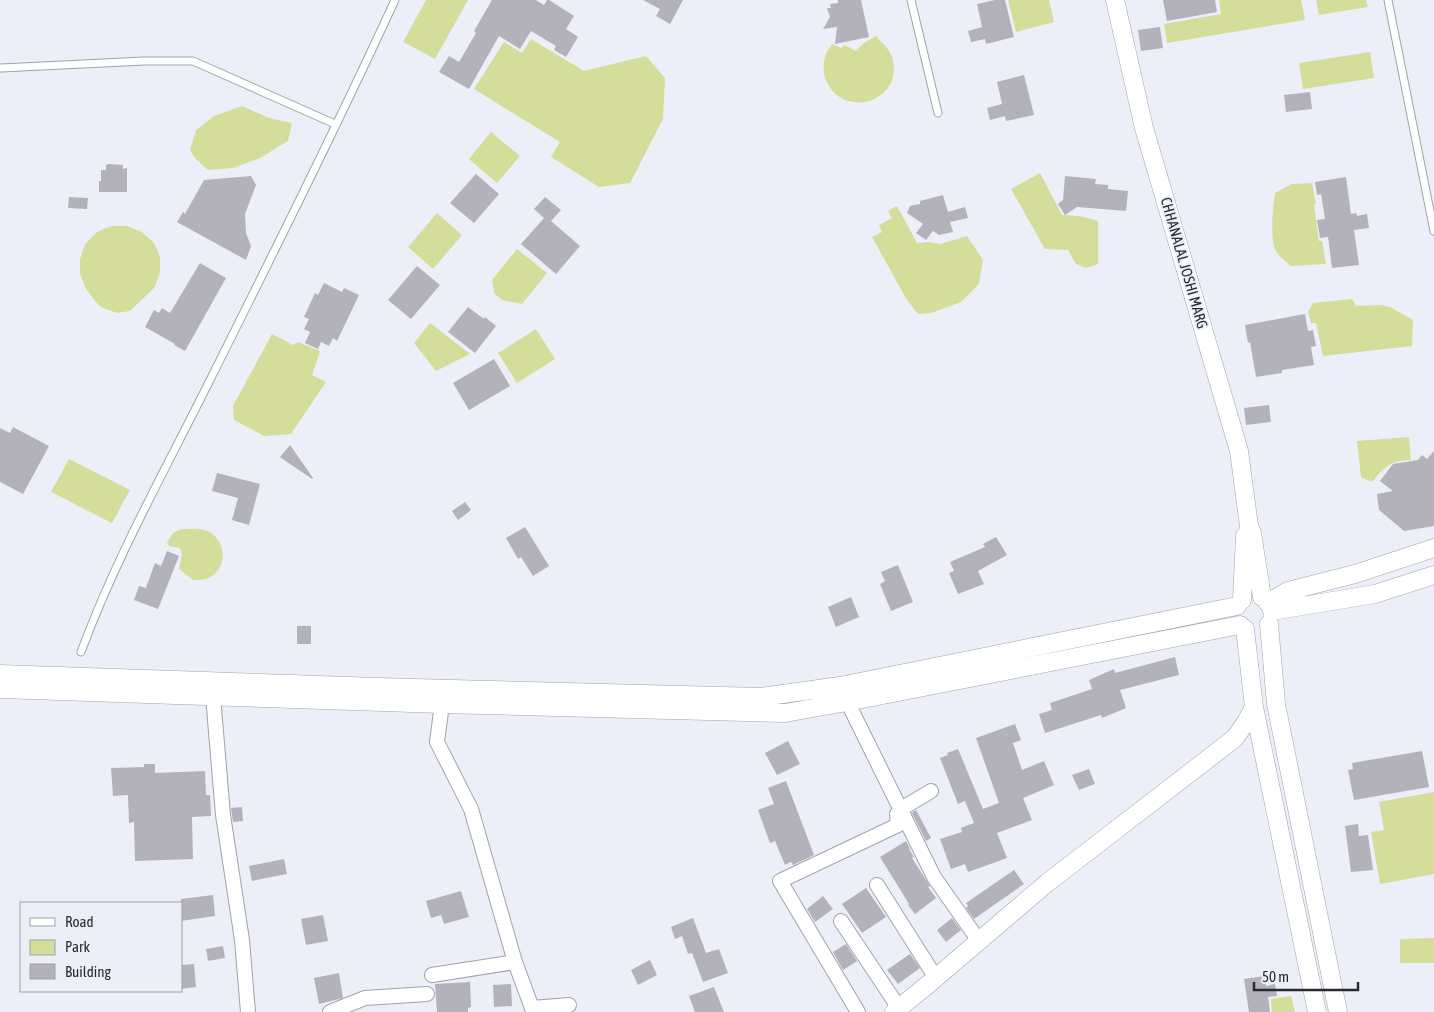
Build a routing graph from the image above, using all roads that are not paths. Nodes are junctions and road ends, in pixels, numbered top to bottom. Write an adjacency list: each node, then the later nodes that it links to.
1 (395, 0): 7 (lane)
2 (911, 0): 6 (lane)
3 (1114, 0): 9 (street, CHHANALAL JOSHI MARG)
4 (1388, 0): 8 (lane)
5 (2, 68): 7 (lane)
6 (938, 113)
7 (335, 124): 15 (lane)
8 (1434, 231)
9 (1250, 526): 12 (street, CHHANALAL JOSHI MARG); 13 (street, CHHANALAL JOSHI MARG)
10 (1434, 548): 13 (street)
11 (1434, 575): 13 (street)
12 (1239, 603): 13 (street); 14 (street); 17 (street)
13 (1268, 609): 14 (street); 38 (street, CHHANALAL JOSHI MARG)
14 (1242, 627): 20 (street); 22 (street)
15 (81, 652)
16 (0, 674): 17 (street)
17 (840, 686): 20 (street)
18 (0, 689): 19 (street)
19 (213, 696): 21 (street); 34 (street)
20 (847, 702): 21 (street); 24 (street)
21 (442, 704): 28 (street)
22 (1254, 707): 27 (street); 37 (street)
23 (931, 791): 24 (street)
24 (901, 809): 27 (street); 36 (street)
25 (877, 885): 30 (street)
26 (841, 921): 33 (street)
27 (979, 941): 30 (street)
28 (515, 962): 29 (street); 32 (street)
29 (432, 975)
30 (936, 978): 33 (street)
31 (428, 994): 35 (street)
32 (569, 1005)
33 (897, 1010)
34 (248, 1012)
35 (330, 1012)
36 (858, 1012)
37 (1317, 1012)
38 (1338, 1012)

